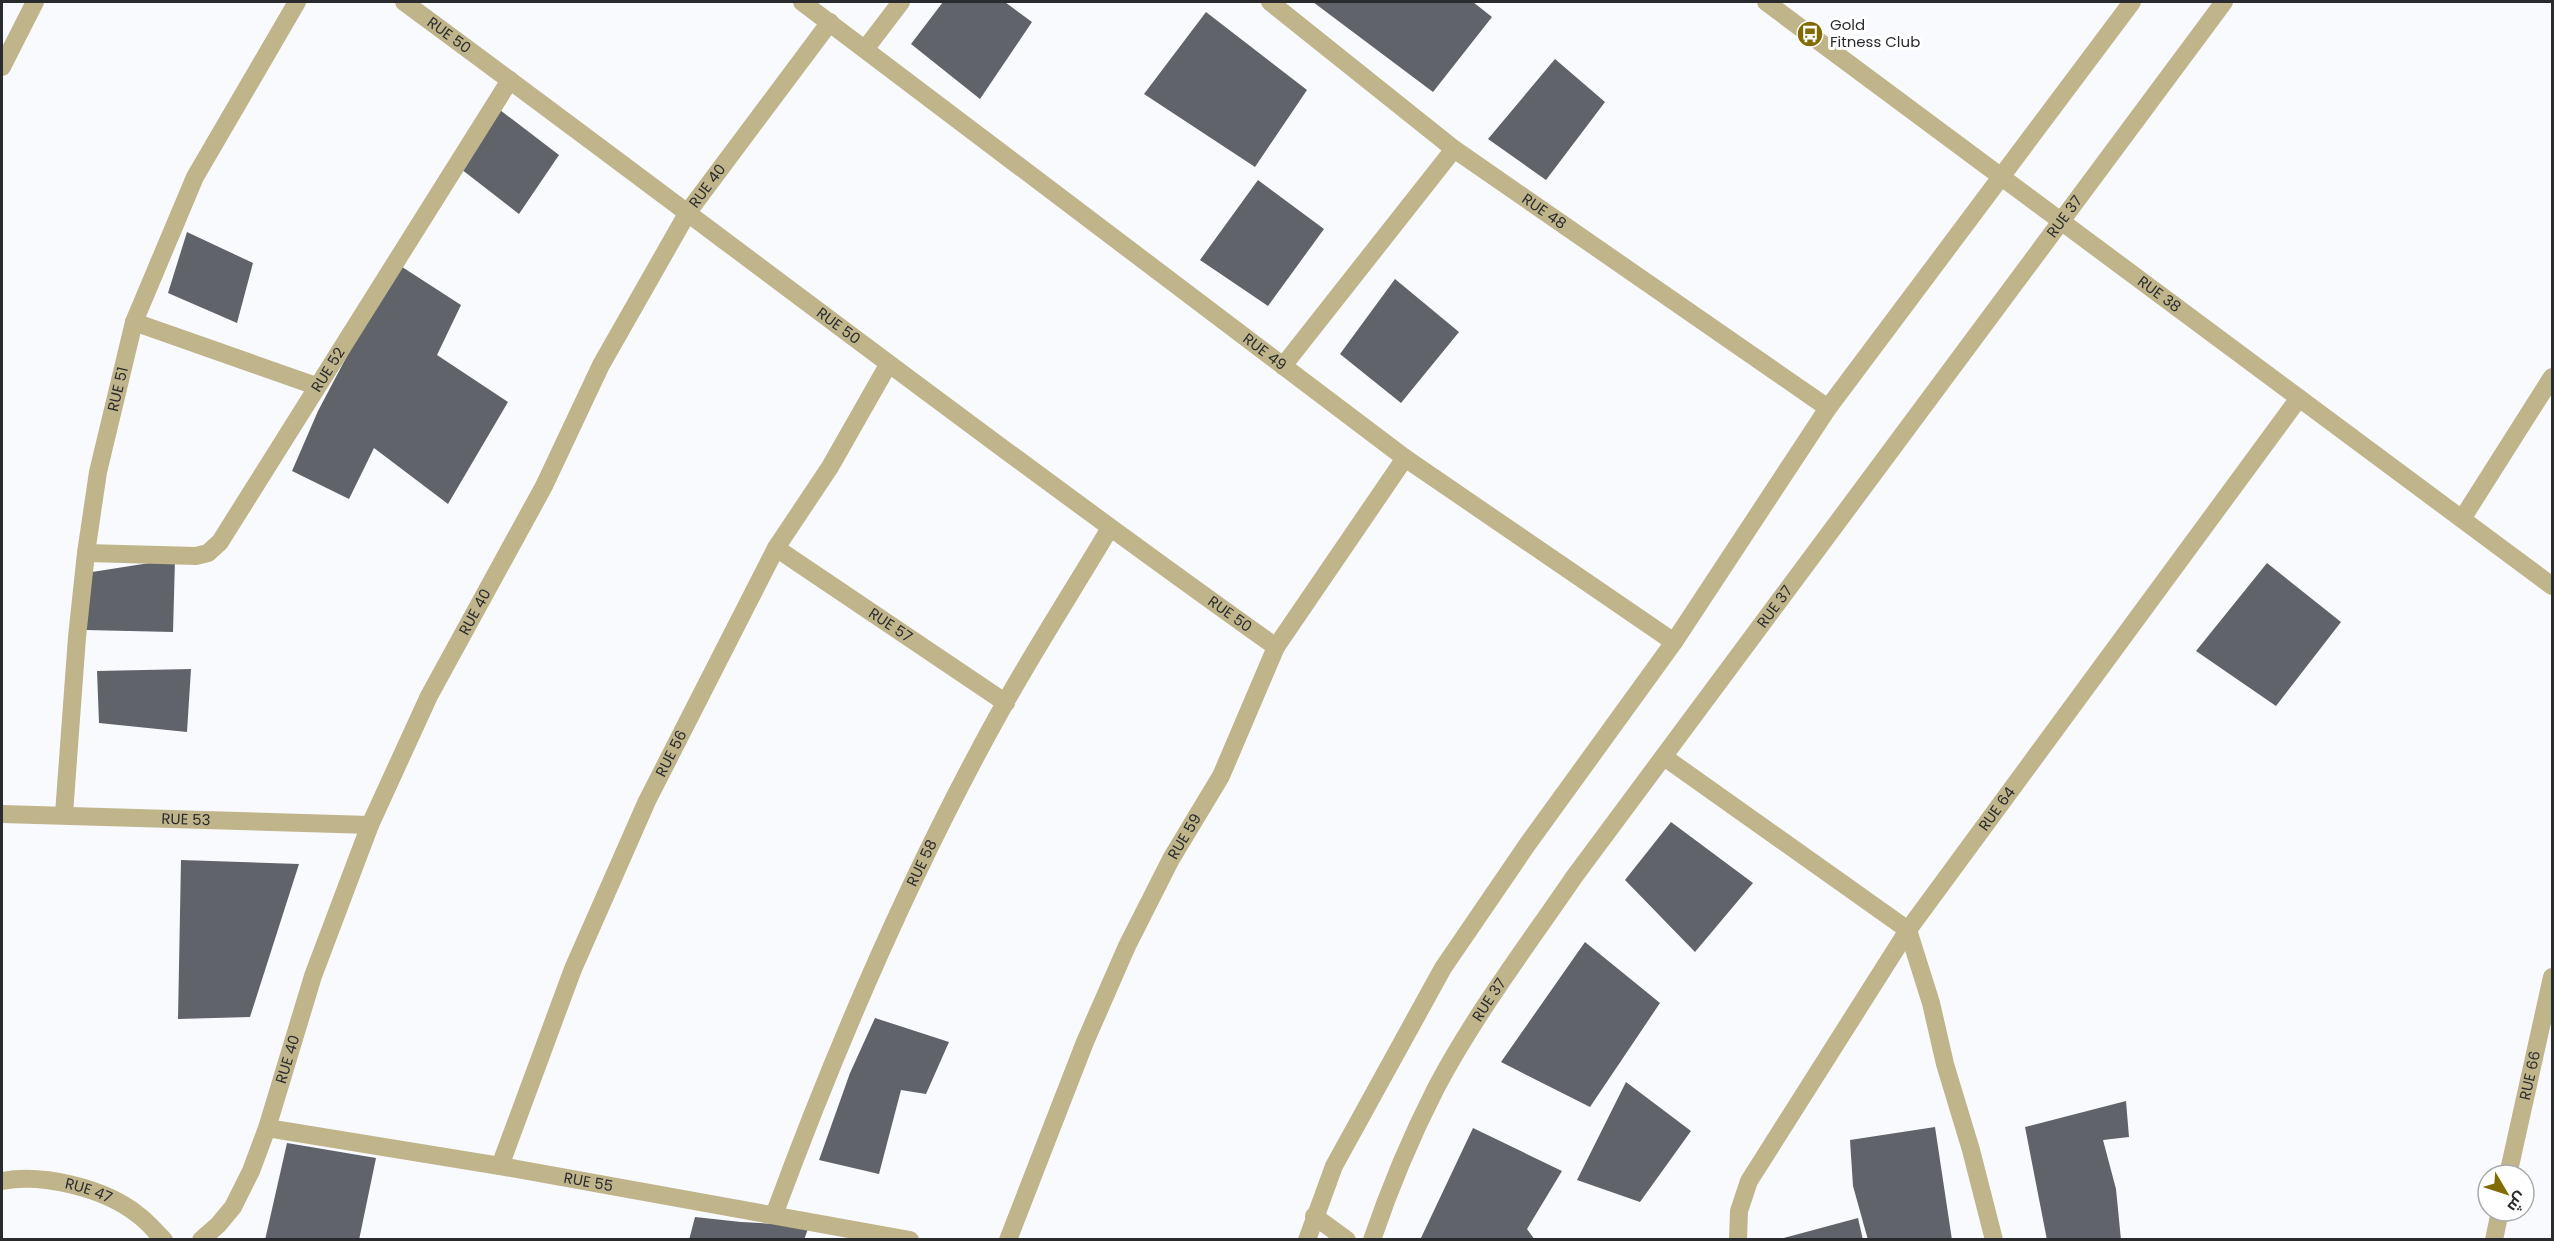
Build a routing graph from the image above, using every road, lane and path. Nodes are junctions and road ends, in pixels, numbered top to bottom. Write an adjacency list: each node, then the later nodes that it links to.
1 (35, 2): 12 (street)
2 (297, 2): 18 (street, RUE 51)
3 (404, 2): 13 (street, RUE 50)
4 (802, 2): 10 (street)
5 (901, 2): 11 (street)
6 (1270, 2): 14 (street, RUE 48)
7 (1766, 2): 15 (street, RUE 38)
8 (2132, 2): 15 (street)
9 (2224, 2): 17 (street, RUE 37)
10 (830, 22): 11 (street); 16 (street, RUE 40)
11 (866, 48): 20 (street, RUE 49)
12 (2, 67)
13 (510, 80): 16 (street, RUE 50); 22 (street, RUE 52)
14 (1454, 149): 20 (street); 24 (street, RUE 48)
15 (2000, 175): 17 (street, RUE 38); 24 (street)
16 (688, 212): 19 (street, RUE 50); 37 (street, RUE 40)
17 (2060, 219): 23 (street, RUE 38); 34 (street, RUE 37)
18 (134, 322): 22 (street); 29 (street, RUE 51)
19 (888, 365): 27 (street, RUE 50); 28 (street, RUE 56)
20 (1283, 366): 25 (street, RUE 49)
21 (2553, 377): 26 (street)
22 (316, 386): 29 (street, RUE 52)
23 (2299, 398): 26 (street, RUE 38); 38 (street, RUE 64)
24 (1828, 408): 31 (street)
25 (1405, 458): 31 (street, RUE 49); 32 (street, RUE 59)
26 (2462, 519): 30 (street, RUE 38)
27 (1110, 528): 32 (street, RUE 50); 33 (street, RUE 58)
28 (776, 548): 33 (street, RUE 57); 42 (street, RUE 56)
29 (86, 553): 36 (street, RUE 51)
30 (2553, 586)
31 (1674, 642): 45 (street)
32 (1276, 647): 50 (street, RUE 59)
33 (1005, 703): 44 (street, RUE 58)
34 (1664, 757): 38 (street); 53 (street, RUE 37)
35 (2, 814): 36 (street, RUE 53)
36 (64, 814): 37 (street, RUE 53)
37 (370, 825): 40 (street, RUE 40)
38 (1908, 930): 54 (street, RUE 64); 55 (street)
39 (2553, 977): 41 (street, RUE 66)
40 (267, 1128): 42 (street, RUE 55); 48 (street, RUE 40)
41 (2511, 1163)
42 (500, 1166): 44 (street, RUE 55)
43 (2, 1180): 47 (street, RUE 47)
44 (774, 1215): 49 (street, RUE 55)
45 (1314, 1216): 51 (street); 52 (street)
46 (2497, 1223): 56 (street)
47 (164, 1239)
48 (201, 1239)
49 (910, 1239)
50 (1008, 1239)
51 (1307, 1239)
52 (1347, 1239)
53 (1372, 1239)
54 (1738, 1239)
55 (1994, 1239)
56 (2494, 1239)

